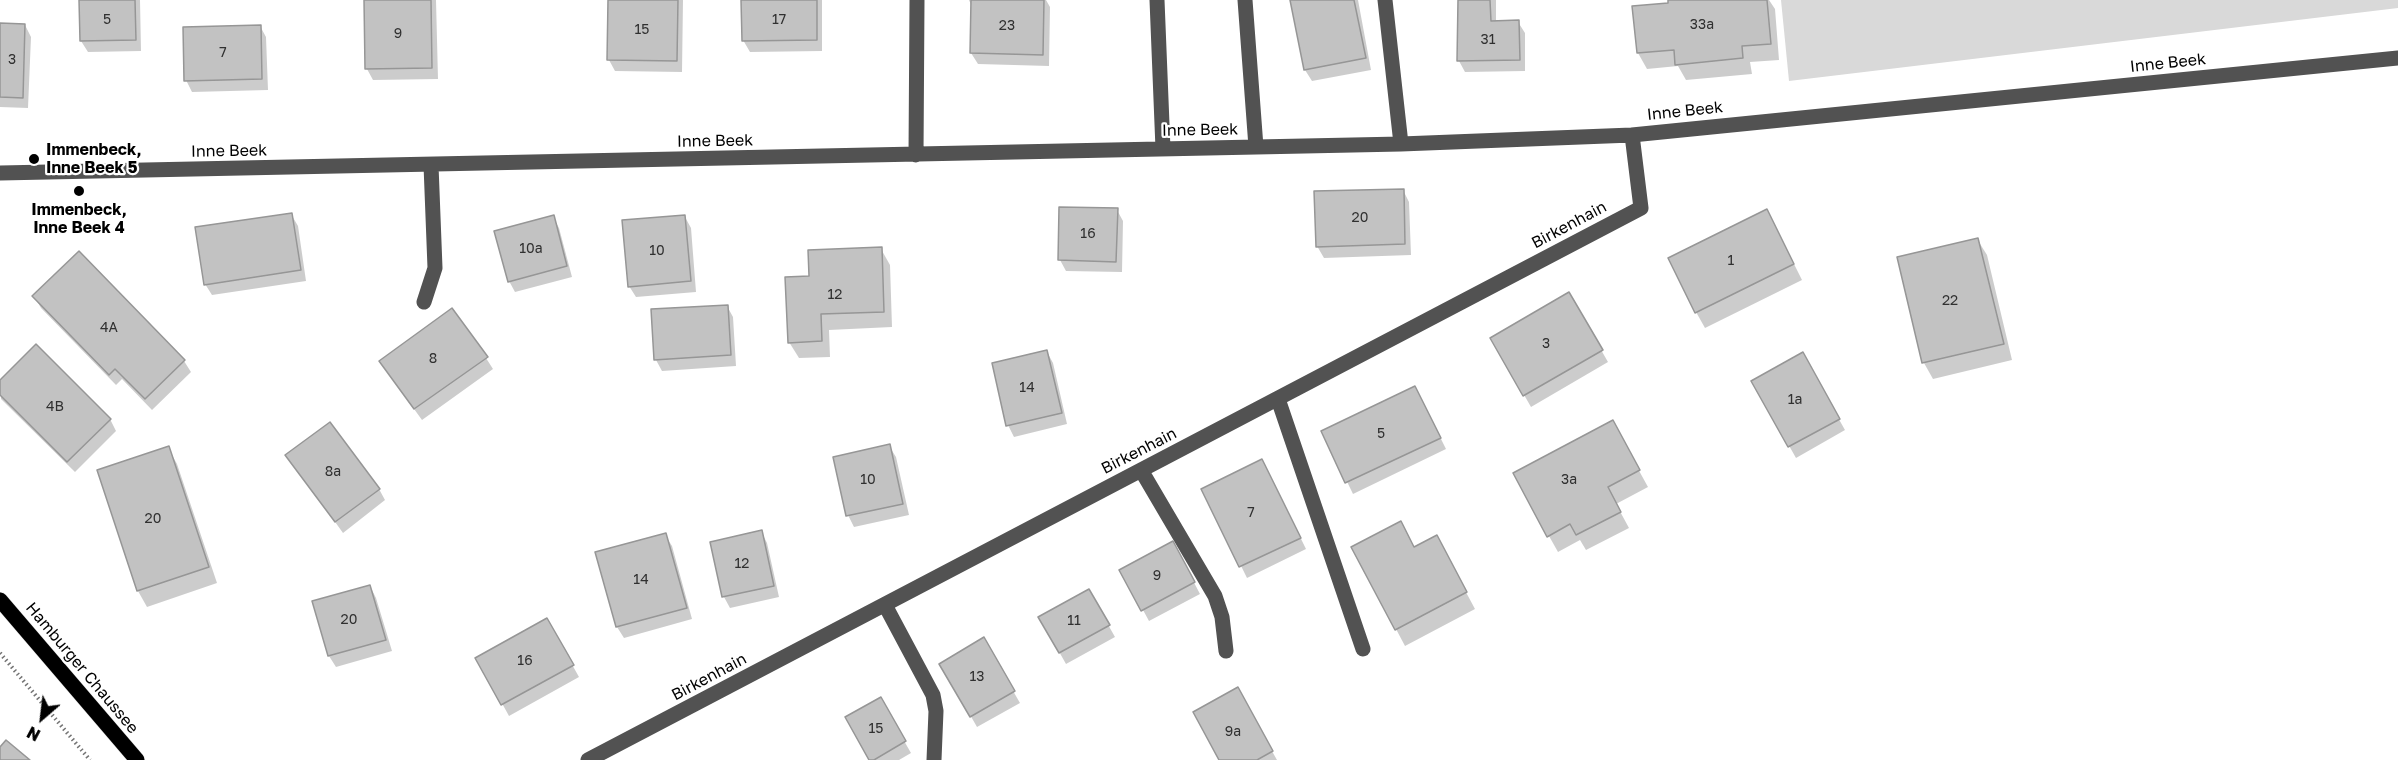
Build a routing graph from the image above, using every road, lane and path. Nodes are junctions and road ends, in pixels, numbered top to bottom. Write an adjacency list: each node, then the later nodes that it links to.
1 (917, 0): 10 (street)
2 (1157, 0): 9 (street)
3 (1245, 0): 8 (street)
4 (1385, 0): 7 (street)
5 (2398, 58): 6 (street, Inne Beek)
6 (1632, 135): 7 (street, Inne Beek); 14 (street, Birkenhain)
7 (1401, 144): 8 (street, Inne Beek)
8 (1256, 147): 9 (street, Inne Beek)
9 (1163, 149): 10 (street, Inne Beek)
10 (916, 155): 11 (street, Inne Beek)
11 (431, 165): 12 (street, Inne Beek); 13 (street)
12 (0, 173)
13 (424, 302)
14 (1278, 399): 15 (street, Birkenhain); 18 (street)
15 (1141, 470): 17 (street, Birkenhain); 19 (street)
16 (0, 600): 22 (main road, Hamburger Chaussee)
17 (885, 604): 23 (street, Birkenhain); 24 (street)
18 (1363, 649)
19 (1226, 651)
20 (0, 653): 21 (path)
21 (90, 760)
22 (137, 760)
23 (588, 760)
24 (934, 760)

